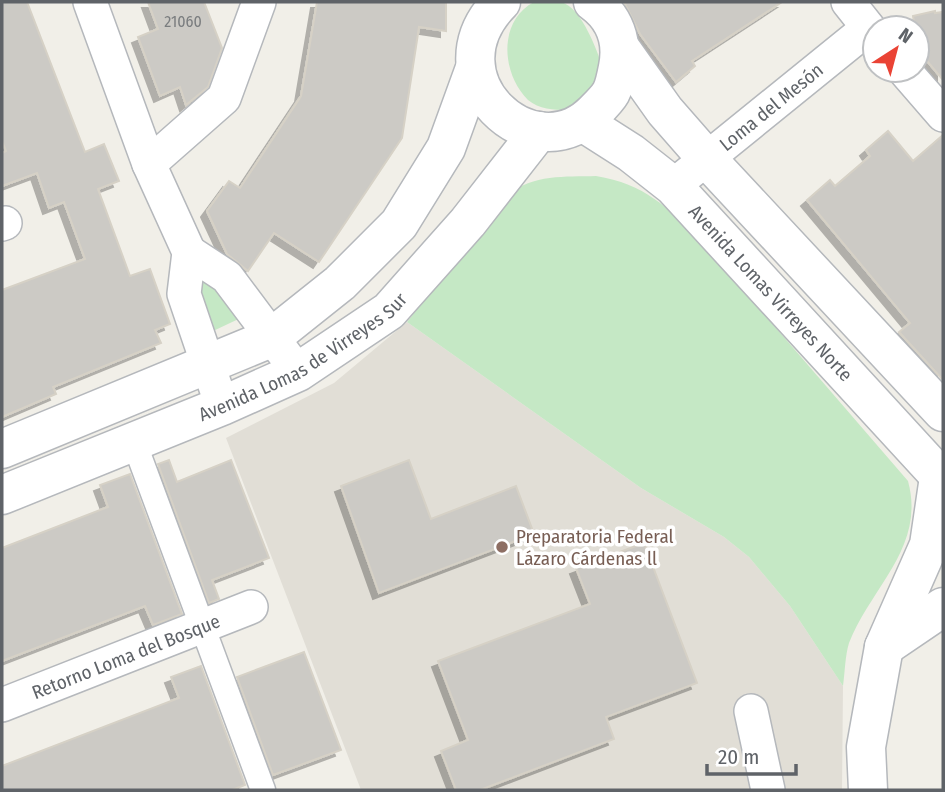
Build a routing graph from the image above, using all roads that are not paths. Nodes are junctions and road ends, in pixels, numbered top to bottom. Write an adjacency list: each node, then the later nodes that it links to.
1 (90, 2): 14 (street)
2 (260, 2): 14 (street)
3 (593, 2): 8 (street)
4 (848, 2): 5 (street)
5 (861, 19)
6 (483, 26): 12 (street); 17 (street, Avenida Lomas de Virreyes Sur)
7 (861, 40): 13 (street, Loma del Mesón)
8 (621, 50): 11 (street); 13 (street)
9 (916, 84): 10 (street)
10 (943, 115)
11 (584, 122): 12 (street); 15 (street, Avenida Lomas Virreyes Norte)
12 (539, 131): 19 (street, Avenida Lomas de Virreyes Sur)
13 (707, 159): 15 (street, Loma del Mesón); 21 (street)
14 (149, 164): 16 (street)
15 (673, 186): 24 (street, Avenida Lomas Virreyes Norte)
16 (189, 252): 17 (street); 18 (street)
17 (271, 338): 18 (street, Avenida Lomas de Virreyes Sur); 19 (street)
18 (207, 364): 20 (street); 23 (street, Avenida Lomas de Virreyes Sur)
19 (298, 372): 20 (street, Avenida Lomas de Virreyes Sur)
20 (222, 406): 22 (street, Avenida Lomas de Virreyes Sur)
21 (943, 412)
22 (134, 442): 25 (street, Avenida Lomas de Virreyes Sur); 28 (street)
23 (2, 449)
24 (941, 478): 29 (street)
25 (2, 495)
26 (251, 607): 28 (street, Retorno Loma del Bosque)
27 (943, 607): 29 (street)
28 (203, 626): 30 (street, Retorno Loma del Bosque); 32 (street)
29 (884, 647): 34 (street)
30 (2, 705)
31 (751, 711): 33 (street)
32 (263, 790)
33 (768, 790)
34 (867, 790)

